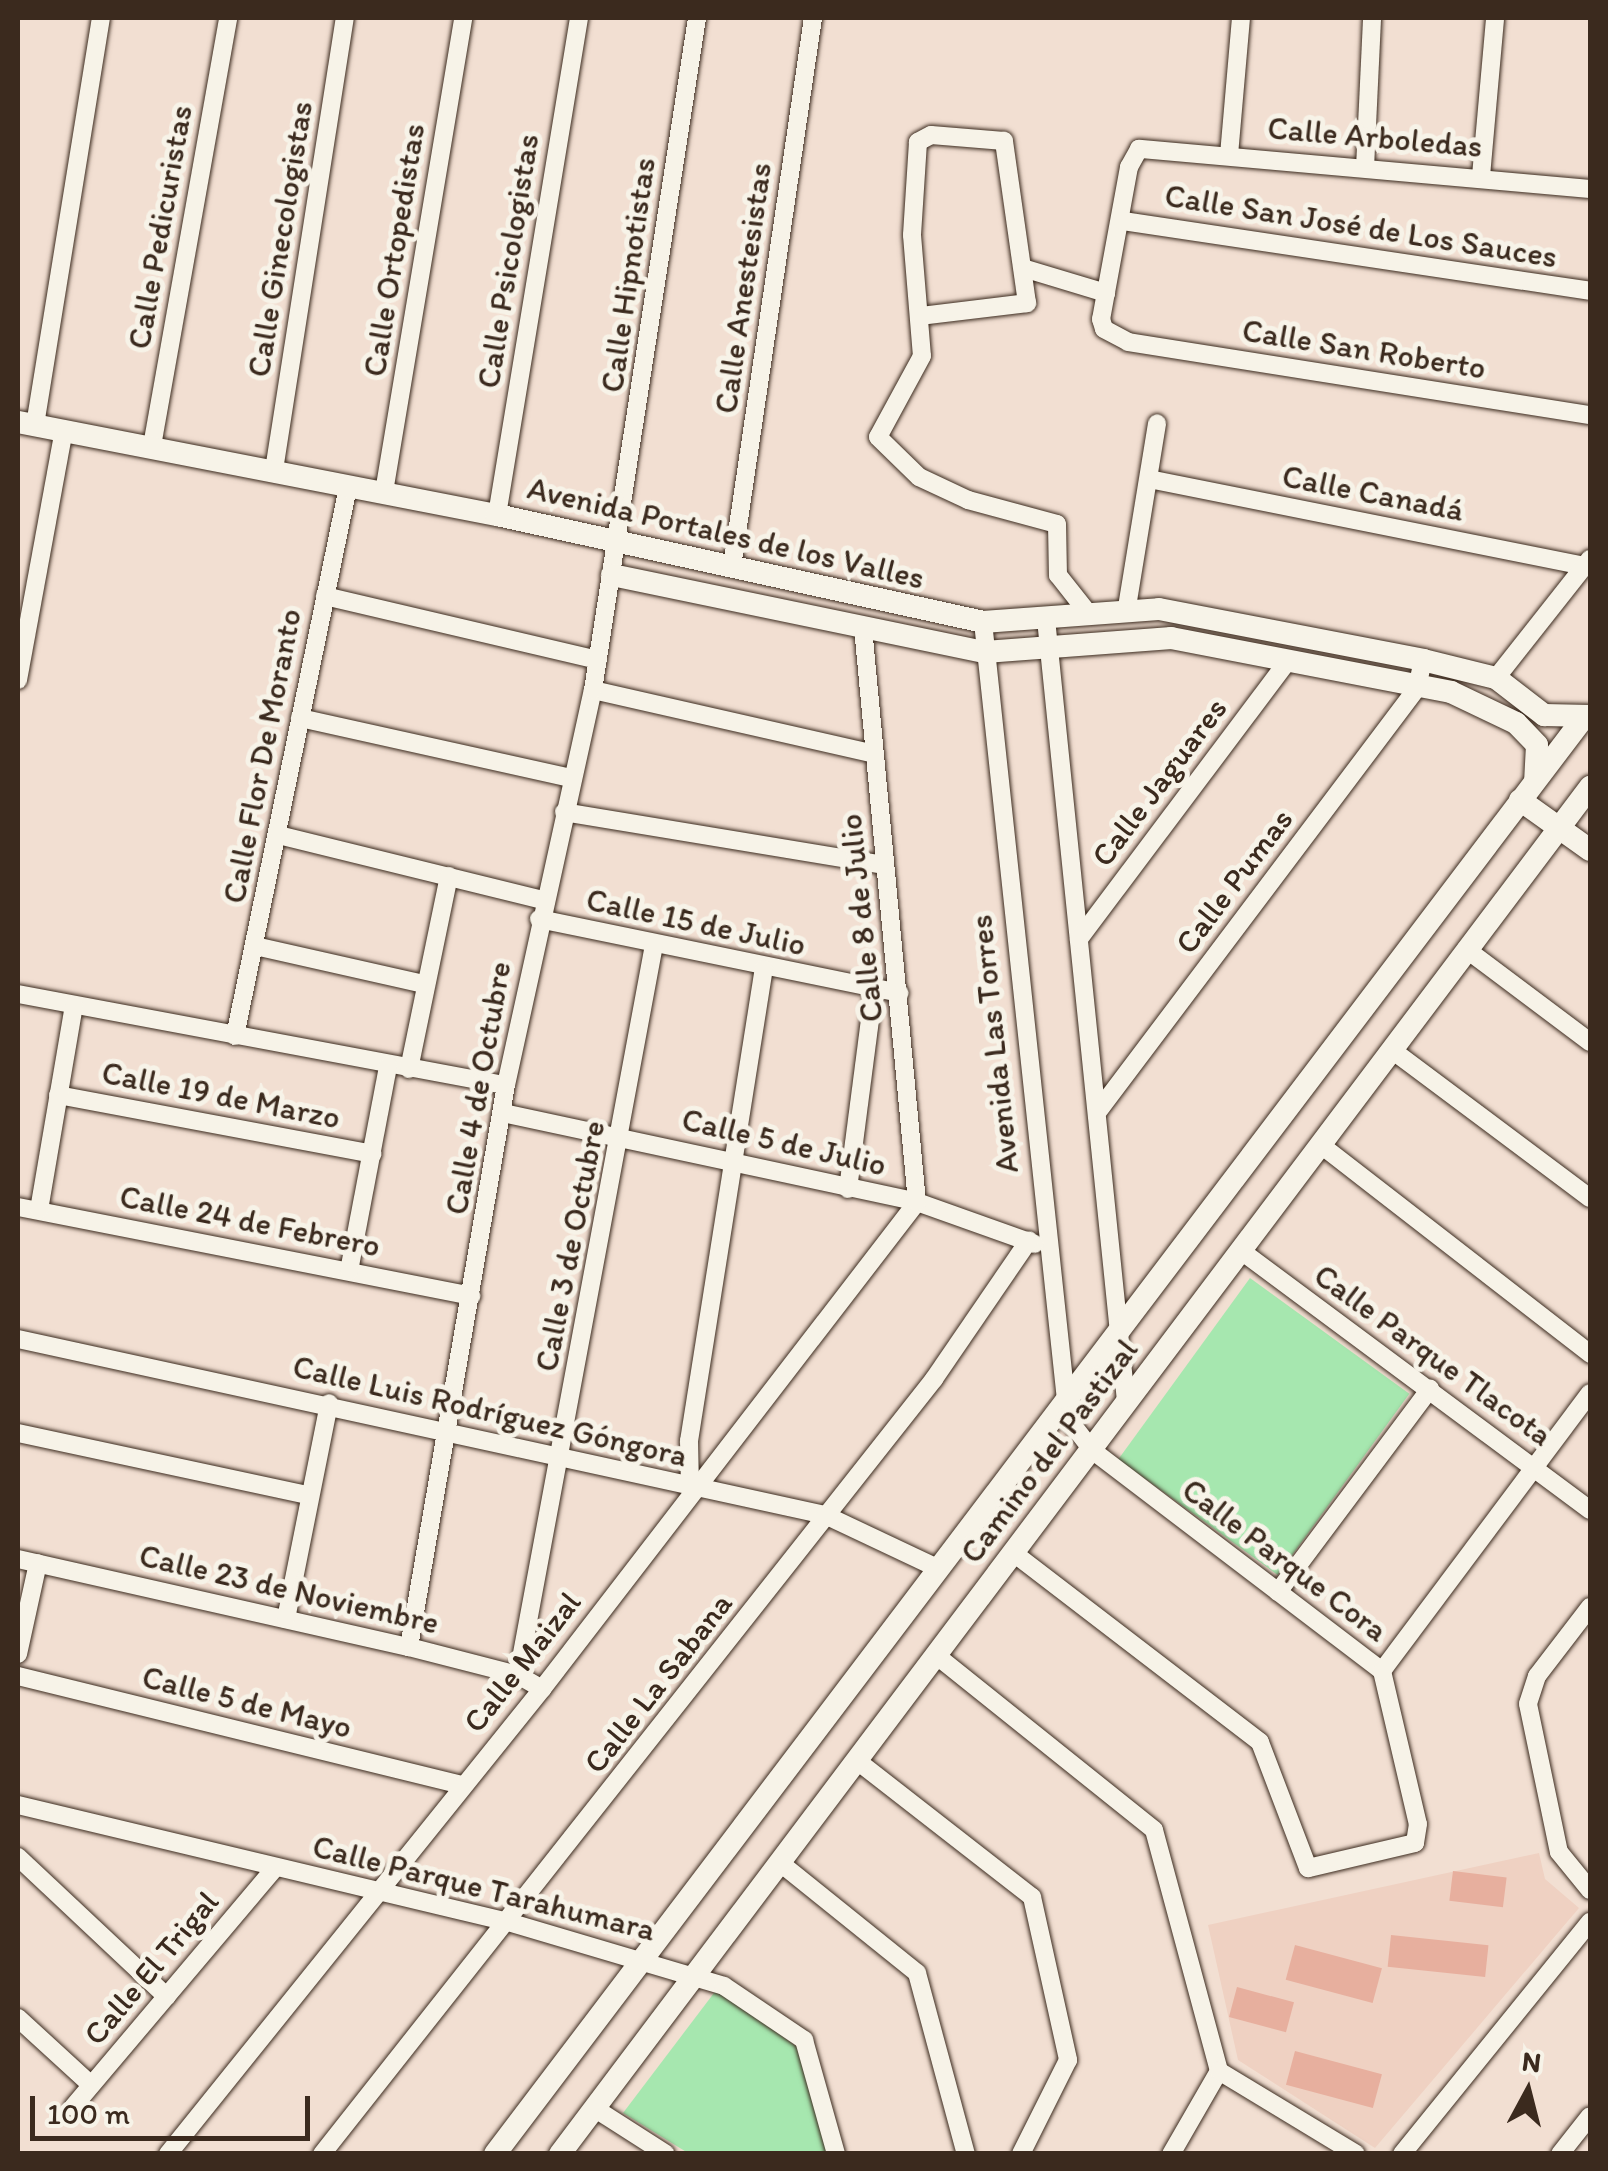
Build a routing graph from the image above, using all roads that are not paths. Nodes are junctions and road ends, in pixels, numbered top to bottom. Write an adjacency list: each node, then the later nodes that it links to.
1 (101, 18): 21 (street)
2 (228, 18): 24 (street, Calle Pedicuristas)
3 (345, 18): 25 (street, Calle Ginecologistas)
4 (464, 18): 28 (street, Calle Ortopedistas)
5 (578, 18): 29 (street, Calle Psicologistas)
6 (697, 18): 30 (street, Calle Hipnotistas)
7 (813, 18): 32 (street, Calle Anestesistas)
8 (1240, 18): 11 (street)
9 (1372, 18): 12 (street)
10 (1495, 18): 13 (street)
11 (1229, 155): 12 (street, Calle Arboledas); 15 (street, Calle Arboledas)
12 (1365, 168): 13 (street, Calle Arboledas)
13 (1481, 176): 14 (street, Calle Arboledas)
14 (1590, 188)
15 (1123, 221): 17 (street, Calle San José de Los Sauces); 18 (street)
16 (1023, 268): 18 (street); 19 (street); 19 (street)
17 (1590, 292)
18 (1106, 293): 20 (street, Calle San Roberto)
19 (920, 316): 36 (street)
20 (1590, 415)
21 (26, 423): 23 (street, Avenida Portales de los Valles)
22 (1158, 423): 26 (street)
23 (64, 430): 24 (street, Avenida Portales de los Valles); 40 (street)
24 (152, 446): 25 (street, Avenida Portales de los Valles)
25 (274, 470): 27 (street, Avenida Portales de los Valles)
26 (1148, 480): 31 (street, Calle Canadá); 35 (street)
27 (348, 486): 28 (street, Avenida Portales de los Valles); 34 (street, Calle Flor De Moranto)
28 (384, 492): 29 (street, Avenida Portales de los Valles)
29 (497, 514): 30 (street, Avenida Portales de los Valles)
30 (619, 542): 32 (street, Avenida Portales de los Valles); 33 (street, Calle 4 de Octubre)
31 (1588, 562): 46 (street)
32 (732, 566): 38 (street, Avenida Portales de los Valles)
33 (612, 575): 39 (street, Avenida Portales de los Valles); 43 (street, Calle 4 de Octubre)
34 (325, 596): 43 (street); 51 (street, Calle Flor De Moranto)
35 (1127, 607): 36 (street, Avenida Portales de los Valles); 44 (street, Avenida Portales de los Valles)
36 (1088, 613): 37 (street, Avenida Portales de los Valles)
37 (1046, 619): 38 (street, Avenida Portales de los Valles); 42 (street)
38 (983, 622): 41 (street, Avenida Las Torres)
39 (863, 627): 41 (street, Avenida Portales de los Valles); 52 (street, Calle 8 de Julio)
40 (22, 633): 47 (street)
41 (984, 652): 42 (street, Avenida Portales de los Valles); 93 (street, Avenida Las Torres)
42 (1049, 652): 45 (street, Avenida Portales de los Valles); 64 (street)
43 (598, 660): 49 (street, Calle 4 de Octubre)
44 (1424, 660): 46 (street, Avenida Portales de los Valles); 48 (street)
45 (1287, 662): 48 (street, Avenida Portales de los Valles); 64 (street, Calle Jaguares)
46 (1496, 678): 50 (street)
47 (18, 680)
48 (1417, 688): 55 (street, Avenida Portales de los Valles); 81 (street, Calle Pumas)
49 (592, 690): 52 (street); 53 (street, Calle 4 de Octubre)
50 (1589, 714): 55 (street, Camino del Pastizal)
51 (300, 718): 53 (street); 58 (street, Calle Flor De Moranto)
52 (874, 754): 60 (street, Calle 8 de Julio)
53 (570, 778): 56 (street, Calle 4 de Octubre)
54 (1590, 787): 57 (street, Camino del Pastizal)
55 (1527, 790): 57 (street); 97 (street, Camino del Pastizal)
56 (564, 812): 60 (street); 62 (street, Calle 4 de Octubre)
57 (1558, 826): 59 (street); 67 (street, Camino del Pastizal)
58 (278, 834): 61 (street, Calle 15 de Julio); 66 (street, Calle Flor De Moranto)
59 (1590, 850)
60 (884, 865): 71 (street, Calle 8 de Julio)
61 (449, 876): 62 (street, Calle 15 de Julio); 69 (street)
62 (543, 900): 63 (street, Calle 4 de Octubre)
63 (539, 919): 65 (street, Calle 15 de Julio); 79 (street, Calle 4 de Octubre)
64 (1079, 939): 81 (street)
65 (654, 945): 68 (street, Calle 15 de Julio); 83 (street, Calle 3 de Octubre)
66 (255, 946): 69 (street); 74 (street, Calle Flor De Moranto)
67 (1466, 950): 75 (street); 76 (street, Camino del Pastizal)
68 (764, 969): 70 (street, Calle 15 de Julio); 86 (street)
69 (424, 984): 78 (street)
70 (874, 989): 71 (street, Calle 15 de Julio); 87 (street)
71 (899, 993): 89 (street, Calle 8 de Julio)
72 (18, 994): 73 (street)
73 (74, 1006): 74 (street); 80 (street)
74 (234, 1036): 77 (street)
75 (1590, 1042)
76 (1392, 1050): 84 (street, Camino del Pastizal); 88 (street)
77 (388, 1066): 78 (street); 85 (street)
78 (409, 1069): 79 (street)
79 (506, 1084): 82 (street, Calle 4 de Octubre)
80 (58, 1095): 85 (street, Calle 19 de Marzo); 91 (street)
81 (1098, 1110): 97 (street)
82 (503, 1112): 83 (street, Calle 5 de Julio); 96 (street, Calle 4 de Octubre)
83 (622, 1136): 86 (street, Calle 5 de Julio); 108 (street, Calle 3 de Octubre)
84 (1322, 1144): 94 (street, Camino del Pastizal); 99 (street)
85 (372, 1154): 95 (street)
86 (738, 1164): 87 (street, Calle 5 de Julio); 110 (street)
87 (848, 1189): 89 (street, Calle 5 de Julio)
88 (1590, 1198)
89 (917, 1202): 92 (street, Calle 5 de Julio); 110 (street, Calle Maizal)
90 (18, 1207): 91 (street, Calle 24 de Febrero)
91 (38, 1210): 95 (street, Calle 24 de Febrero)
92 (1028, 1240): 93 (street, Calle 5 de Julio); 113 (street, Calle La Sabana)
93 (1046, 1250): 103 (street, Avenida Las Torres)
94 (1240, 1250): 100 (street, Calle Parque Tlacota); 102 (street, Camino del Pastizal)
95 (349, 1271): 96 (street, Calle 24 de Febrero)
96 (472, 1296): 105 (street, Calle 4 de Octubre)
97 (1118, 1331): 102 (street); 103 (street, Camino del Pastizal)
98 (18, 1340): 104 (street, Calle Luis Rodríguez Góngora)
99 (1590, 1354)
100 (1430, 1390): 109 (street, Calle Parque Tlacota); 118 (street)
101 (1590, 1393): 109 (street)
102 (1126, 1400): 107 (street, Camino del Pastizal)
103 (1064, 1402): 107 (street, Avenida Las Torres); 117 (street, Camino del Pastizal)
104 (330, 1404): 105 (street, Calle Luis Rodríguez Góngora); 111 (street)
105 (450, 1430): 108 (street, Calle Luis Rodríguez Góngora); 121 (street, Calle 4 de Octubre)
106 (18, 1433): 111 (street)
107 (1092, 1450): 114 (street, Camino del Pastizal); 118 (street, Calle Parque Cora)
108 (560, 1457): 110 (street, Calle Luis Rodríguez Góngora); 125 (street, Calle 3 de Octubre)
109 (1536, 1468): 112 (street, Calle Parque Tlacota); 124 (street)
110 (690, 1488): 113 (street, Calle Luis Rodríguez Góngora); 127 (street, Calle Maizal)
111 (308, 1495): 120 (street)
112 (1590, 1510)
113 (825, 1515): 117 (street, Calle Luis Rodríguez Góngora); 136 (street, Calle La Sabana)
114 (1014, 1552): 123 (street, Camino del Pastizal); 124 (street, Calle Parque Cora)
115 (18, 1558): 116 (street, Calle 23 de Noviembre)
116 (38, 1563): 120 (street, Calle 23 de Noviembre); 122 (street)
117 (938, 1569): 138 (street, Camino del Pastizal)
118 (1278, 1592): 124 (street, Calle Parque Cora)
119 (1590, 1607): 134 (street)
120 (286, 1619): 121 (street, Calle 23 de Noviembre)
121 (409, 1646): 125 (street, Calle 23 de Noviembre)
122 (18, 1654)
123 (937, 1656): 128 (street, Camino del Pastizal); 142 (street)
124 (1382, 1671)
125 (518, 1675): 127 (street, Calle 23 de Noviembre)
126 (18, 1676): 129 (street, Calle 5 de Mayo)
127 (542, 1690): 129 (street, Calle Maizal)
128 (856, 1760): 132 (street, Camino del Pastizal); 147 (street)
129 (462, 1786): 135 (street, Calle Maizal)
130 (18, 1805): 133 (street, Calle Parque Tarahumara)
131 (18, 1857): 140 (street)
132 (778, 1862): 139 (street, Camino del Pastizal); 154 (street)
133 (276, 1867): 135 (street, Calle Parque Tarahumara); 140 (street, Calle El Trigal)
134 (1590, 1890)
135 (378, 1894): 136 (street, Calle Parque Tarahumara); 148 (street, Calle Maizal)
136 (508, 1922): 138 (street, Calle Parque Tarahumara); 149 (street, Calle La Sabana)
137 (1590, 1922): 157 (street)
138 (642, 1958): 139 (street, Calle Parque Tarahumara); 150 (street, Camino del Pastizal)
139 (694, 1975): 145 (street, Camino del Pastizal); 153 (street, Calle Parque Tarahumara)
140 (167, 1996): 143 (street, Calle El Trigal)
141 (18, 2018): 143 (street)
142 (1219, 2071): 155 (street); 156 (street)
143 (92, 2085): 144 (street, Calle El Trigal)
144 (73, 2107)
145 (594, 2108): 151 (street, Camino del Pastizal); 152 (street)
146 (1590, 2116): 158 (street)
147 (1030, 2150)
148 (168, 2154)
149 (322, 2154)
150 (495, 2154)
151 (560, 2154)
152 (666, 2154)
153 (836, 2154)
154 (966, 2154)
155 (1171, 2154)
156 (1356, 2154)
157 (1402, 2154)
158 (1560, 2154)

